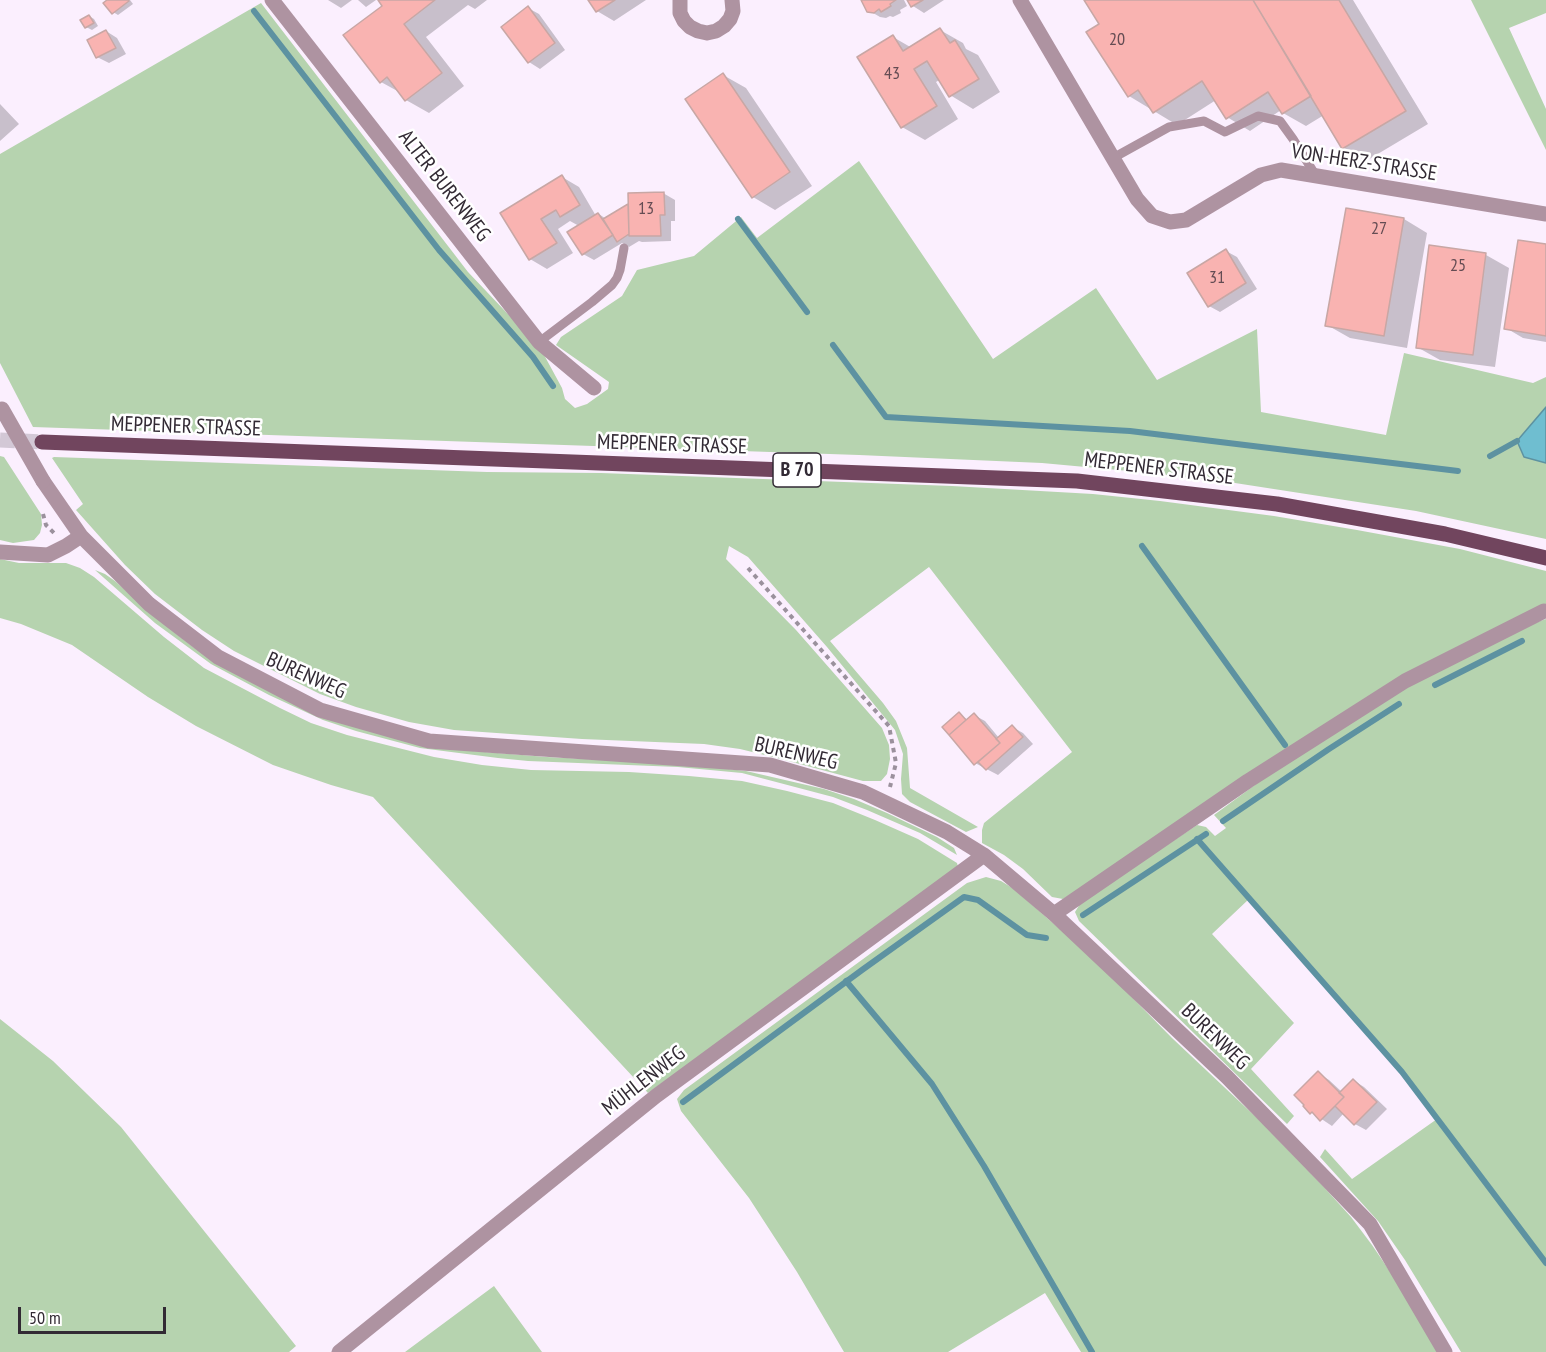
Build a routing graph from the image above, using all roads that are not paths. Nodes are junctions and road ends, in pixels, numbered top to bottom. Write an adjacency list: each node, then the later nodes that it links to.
1 (272, 0): 9 (street, ALTER BURENWEG)
2 (680, 0): 3 (street)
3 (734, 0)
4 (1020, 0): 5 (street, VON-HERZ-STRASSE)
5 (1113, 158): 6 (lane); 6 (street, VON-HERZ-STRASSE)
6 (1316, 176): 7 (street, VON-HERZ-STRASSE)
7 (1546, 214)
8 (624, 248): 9 (lane)
9 (539, 342): 10 (street, ALTER BURENWEG)
10 (594, 388)
11 (1, 408): 13 (street, BURENWEG, bridge)
12 (42, 442): 15 (main road, MEPPENER STRASSE / B 70)
13 (81, 536): 14 (street); 17 (street, BURENWEG)
14 (0, 552)
15 (1546, 558)
16 (1544, 611): 18 (street)
17 (984, 855): 18 (street, BURENWEG); 19 (street, MÜHLENWEG)
18 (1054, 914): 20 (street, BURENWEG)
19 (339, 1352)
20 (1445, 1352)

